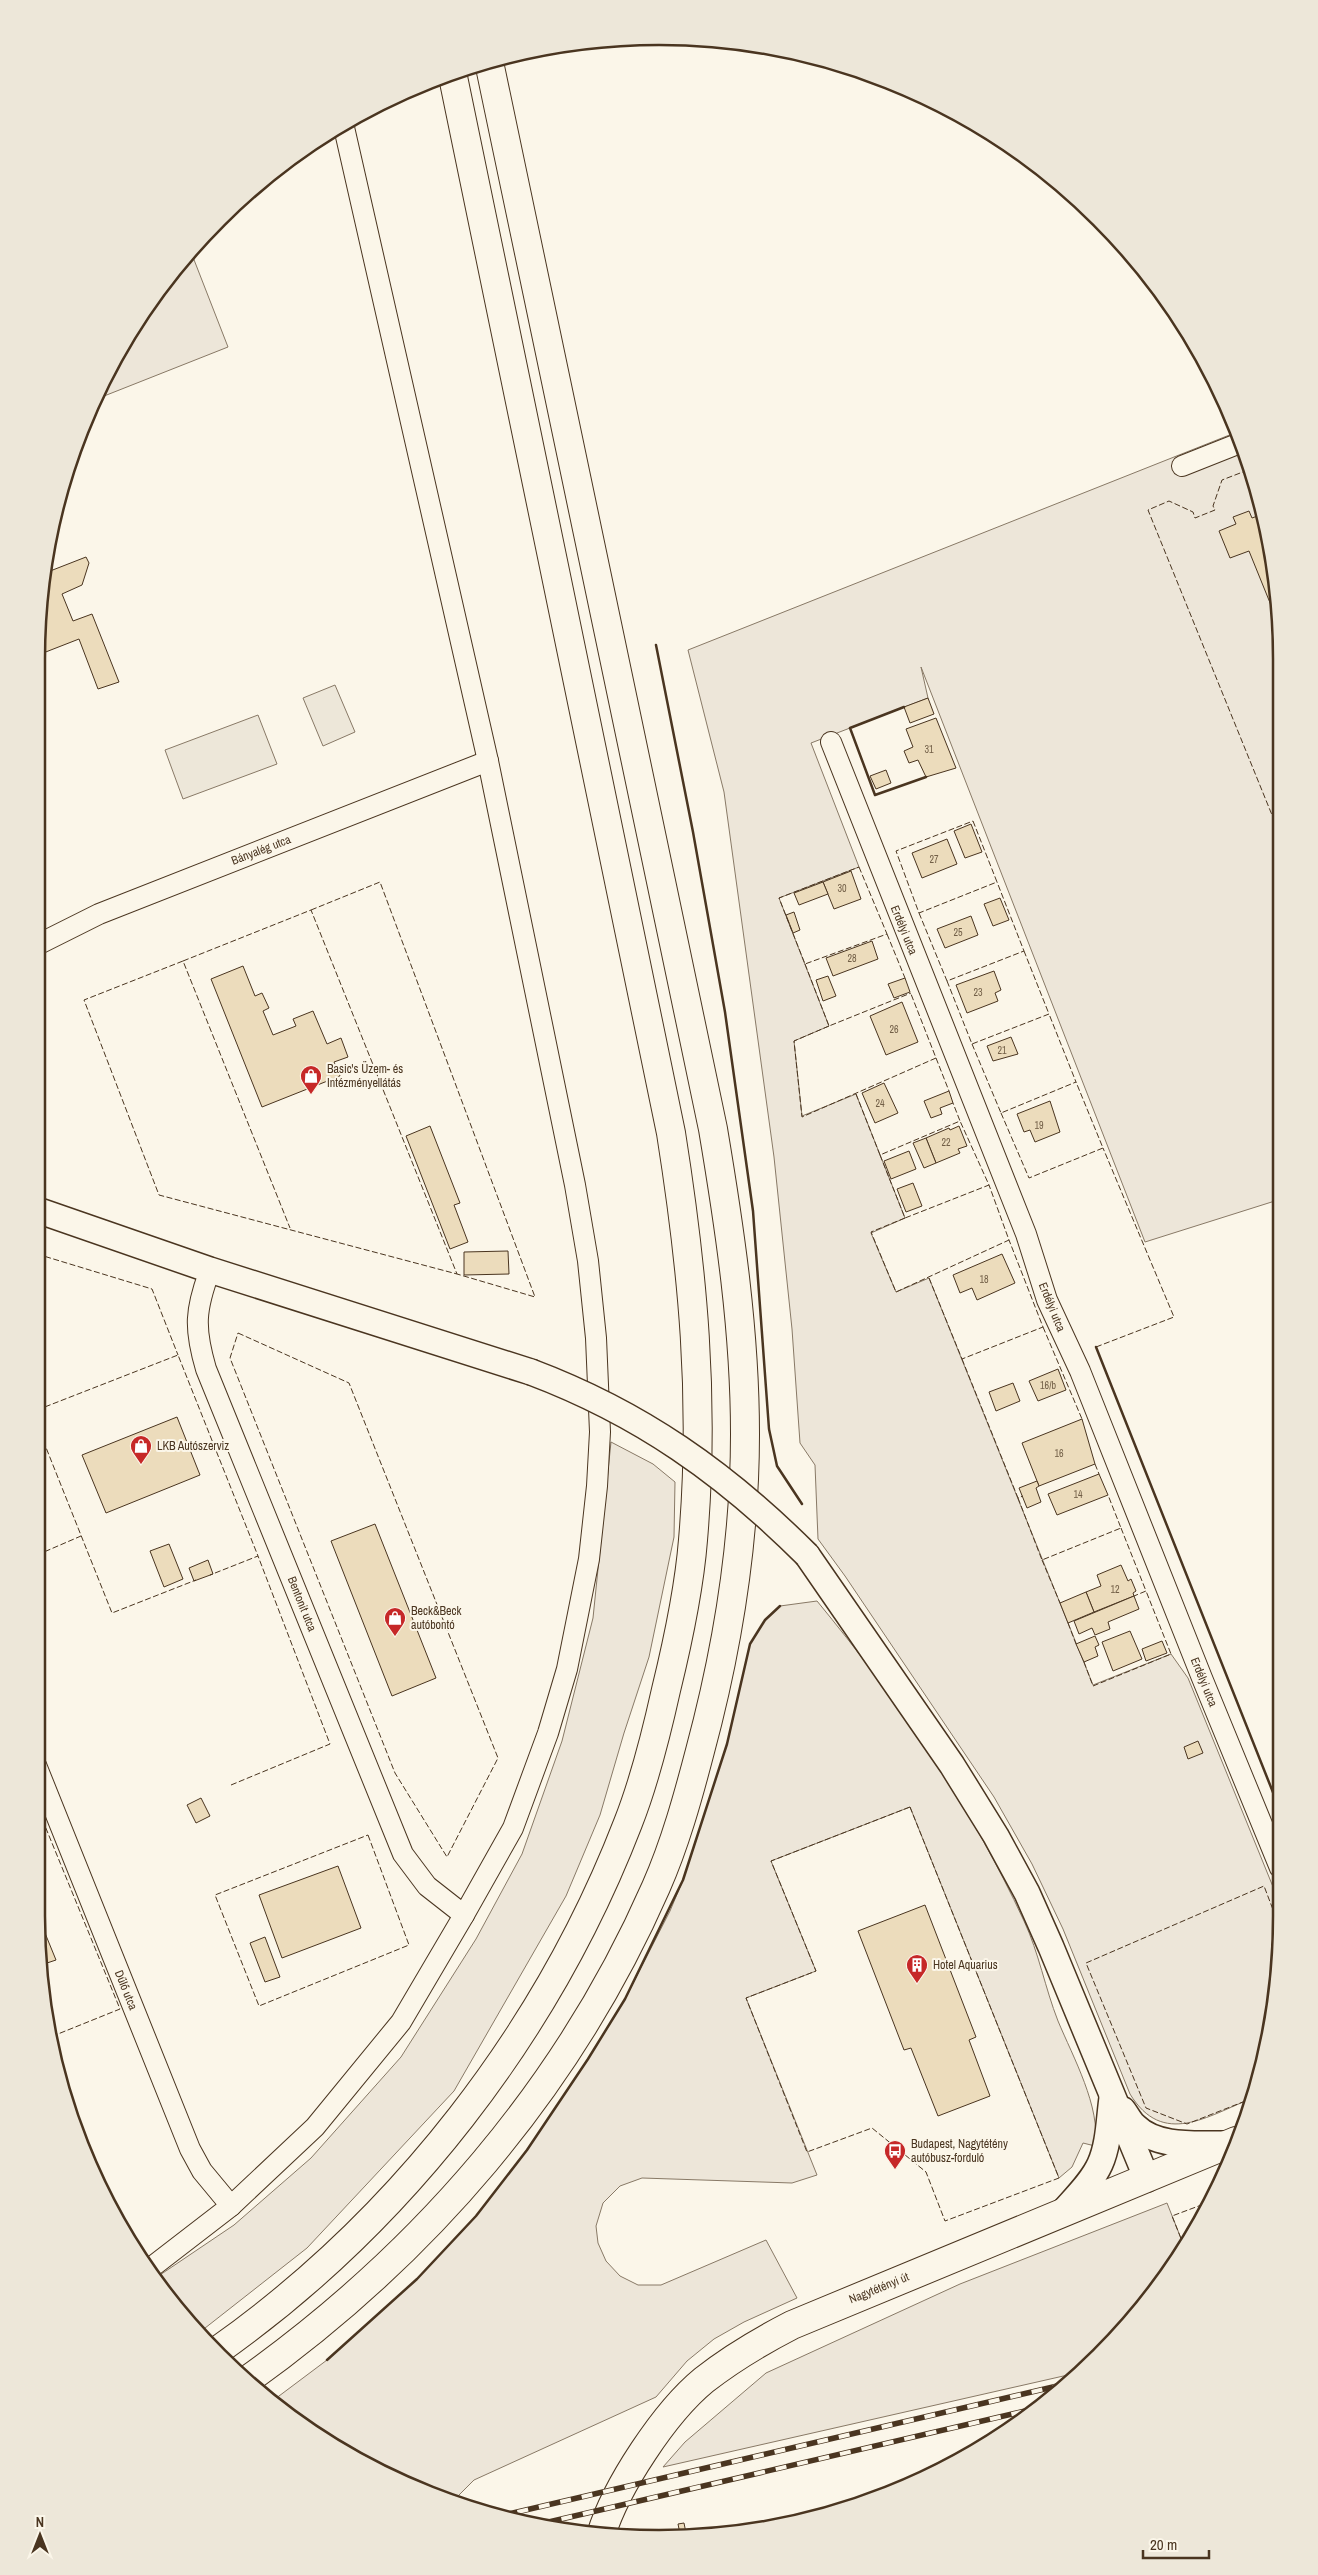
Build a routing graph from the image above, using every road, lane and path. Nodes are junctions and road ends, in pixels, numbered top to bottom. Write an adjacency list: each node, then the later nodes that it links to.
1 (490, 69): 22 (main road)
2 (454, 81): 21 (main road)
3 (345, 131): 7 (street)
4 (1234, 445): 5 (street)
5 (1182, 466)
6 (831, 742): 12 (street, Erdélyi utca)
7 (488, 761): 8 (street, Bányalég utca); 13 (street)
8 (45, 941)
9 (45, 1213): 10 (street)
10 (210, 1270): 13 (street, Bentonit utca); 14 (street, bridge)
11 (45, 1787): 18 (street, Dűlő utca)
12 (1273, 1851)
13 (464, 1915): 18 (street)
14 (1112, 2095): 15 (street); 17 (street); 19 (street)
15 (1229, 2143)
16 (1228, 2145): 17 (main road, Nagytétényi út)
17 (1147, 2178): 19 (main road, Nagytétényi út)
18 (231, 2206): 20 (street)
19 (1062, 2213): 23 (main road, Nagytétényi út)
20 (154, 2265)
21 (222, 2347)
22 (253, 2377)
23 (603, 2527)

